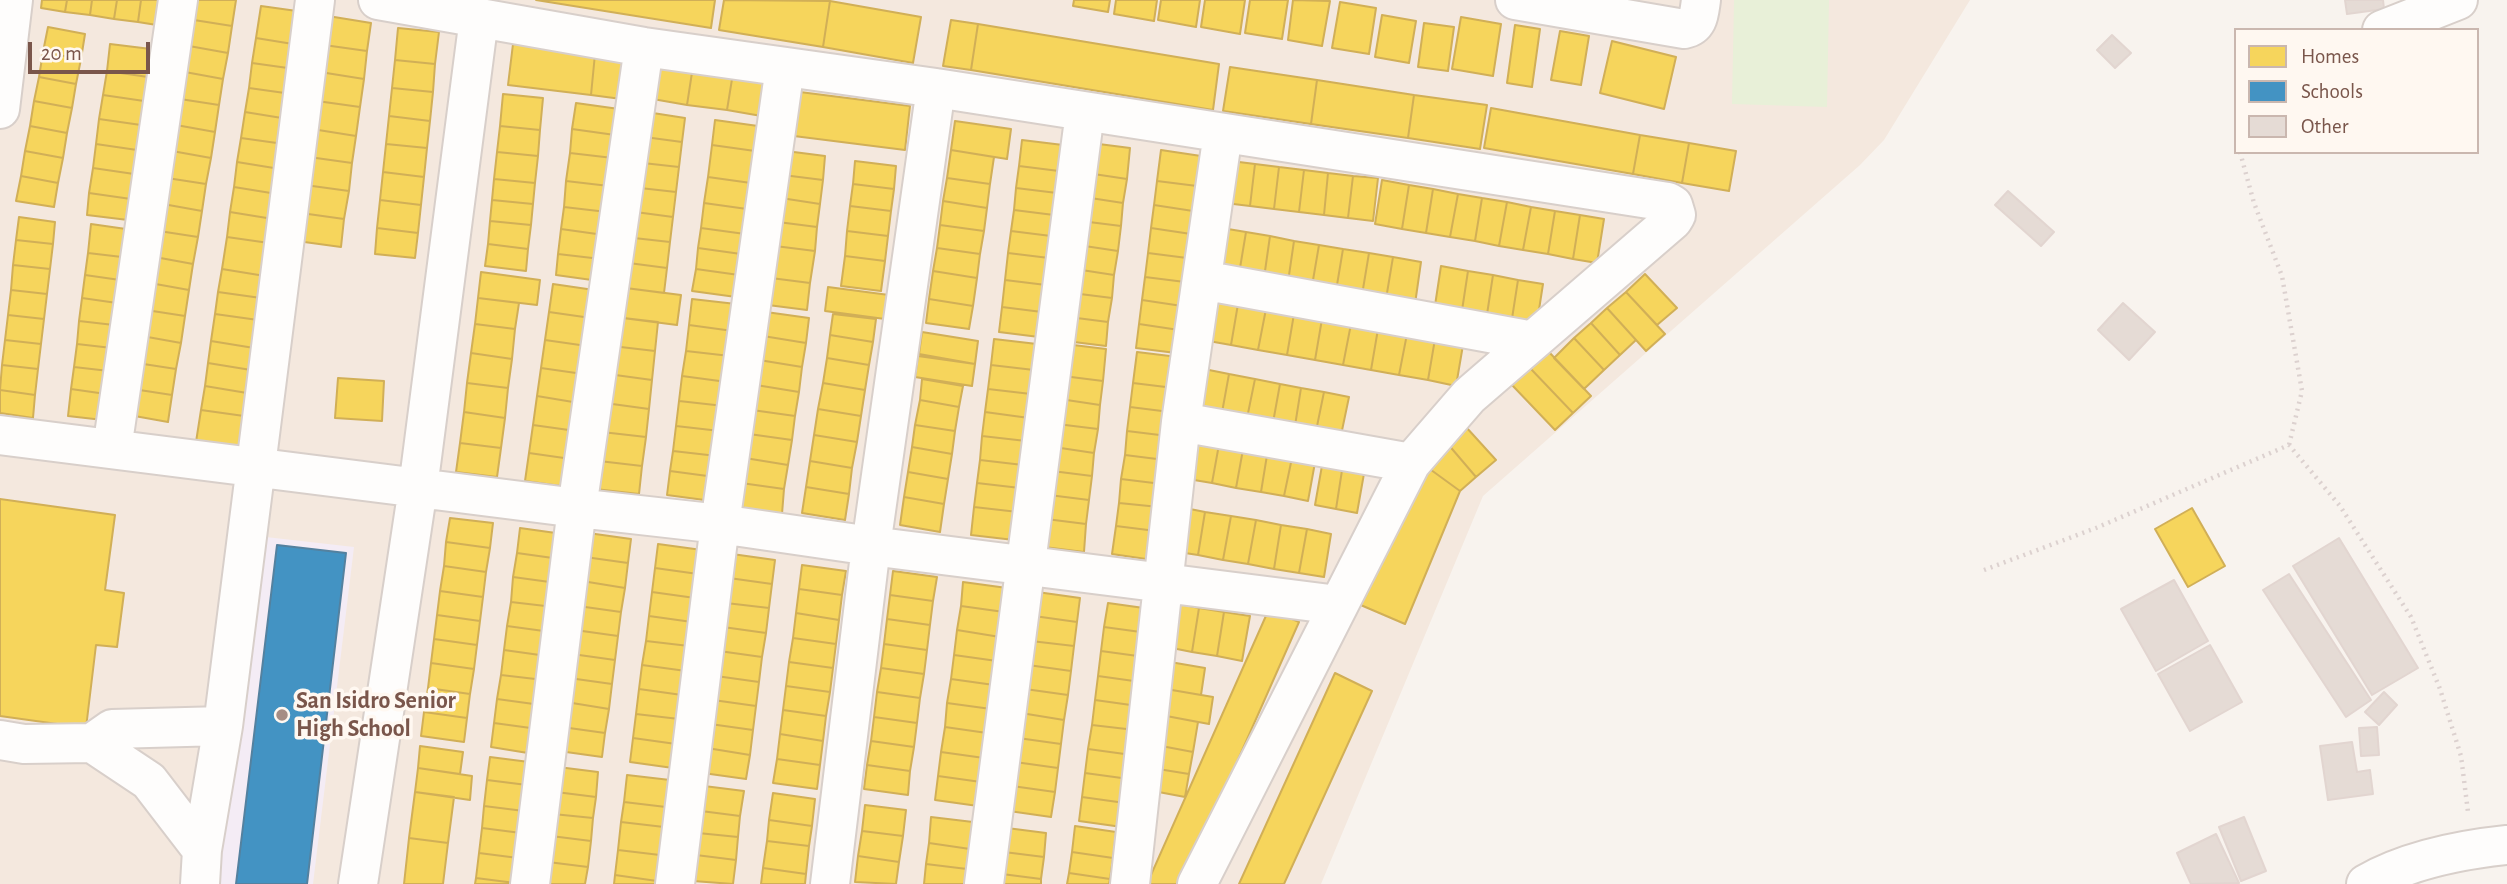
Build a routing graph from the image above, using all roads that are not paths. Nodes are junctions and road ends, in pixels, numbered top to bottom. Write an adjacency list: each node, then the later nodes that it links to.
1 (13, 0): 13 (street)
2 (178, 0): 20 (street)
3 (315, 0): 22 (street)
4 (378, 0): 8 (street)
5 (1516, 0): 6 (street)
6 (1701, 0)
7 (2458, 0): 9 (street)
8 (479, 18): 10 (street); 23 (street)
9 (2387, 28)
10 (644, 47): 11 (street); 24 (street)
11 (785, 67): 12 (street); 25 (street)
12 (936, 88): 14 (street); 26 (street)
13 (0, 109)
14 (1085, 112): 15 (street); 27 (street)
15 (1223, 134): 16 (street); 17 (street)
16 (1202, 280): 17 (street); 18 (street)
17 (1532, 341): 21 (street)
18 (1181, 422): 21 (street); 28 (street)
19 (0, 435): 20 (street)
20 (112, 449): 22 (street)
21 (1411, 463): 29 (street)
22 (257, 468): 23 (street); 30 (street)
23 (418, 488): 24 (street); 35 (street)
24 (577, 508): 25 (street); 36 (street)
25 (720, 524): 26 (street); 37 (street)
26 (871, 546): 27 (street); 38 (street)
27 (1024, 565): 28 (street); 39 (street)
28 (1163, 583): 29 (street); 40 (street)
29 (1338, 605): 41 (street)
30 (223, 726): 32 (street); 34 (street)
31 (0, 740): 32 (street)
32 (92, 743): 34 (street)
33 (2490, 847): 42 (street)
34 (201, 867)
35 (358, 884)
36 (530, 884)
37 (674, 884)
38 (830, 884)
39 (984, 884)
40 (1130, 884)
41 (1197, 884)
42 (2365, 884)

